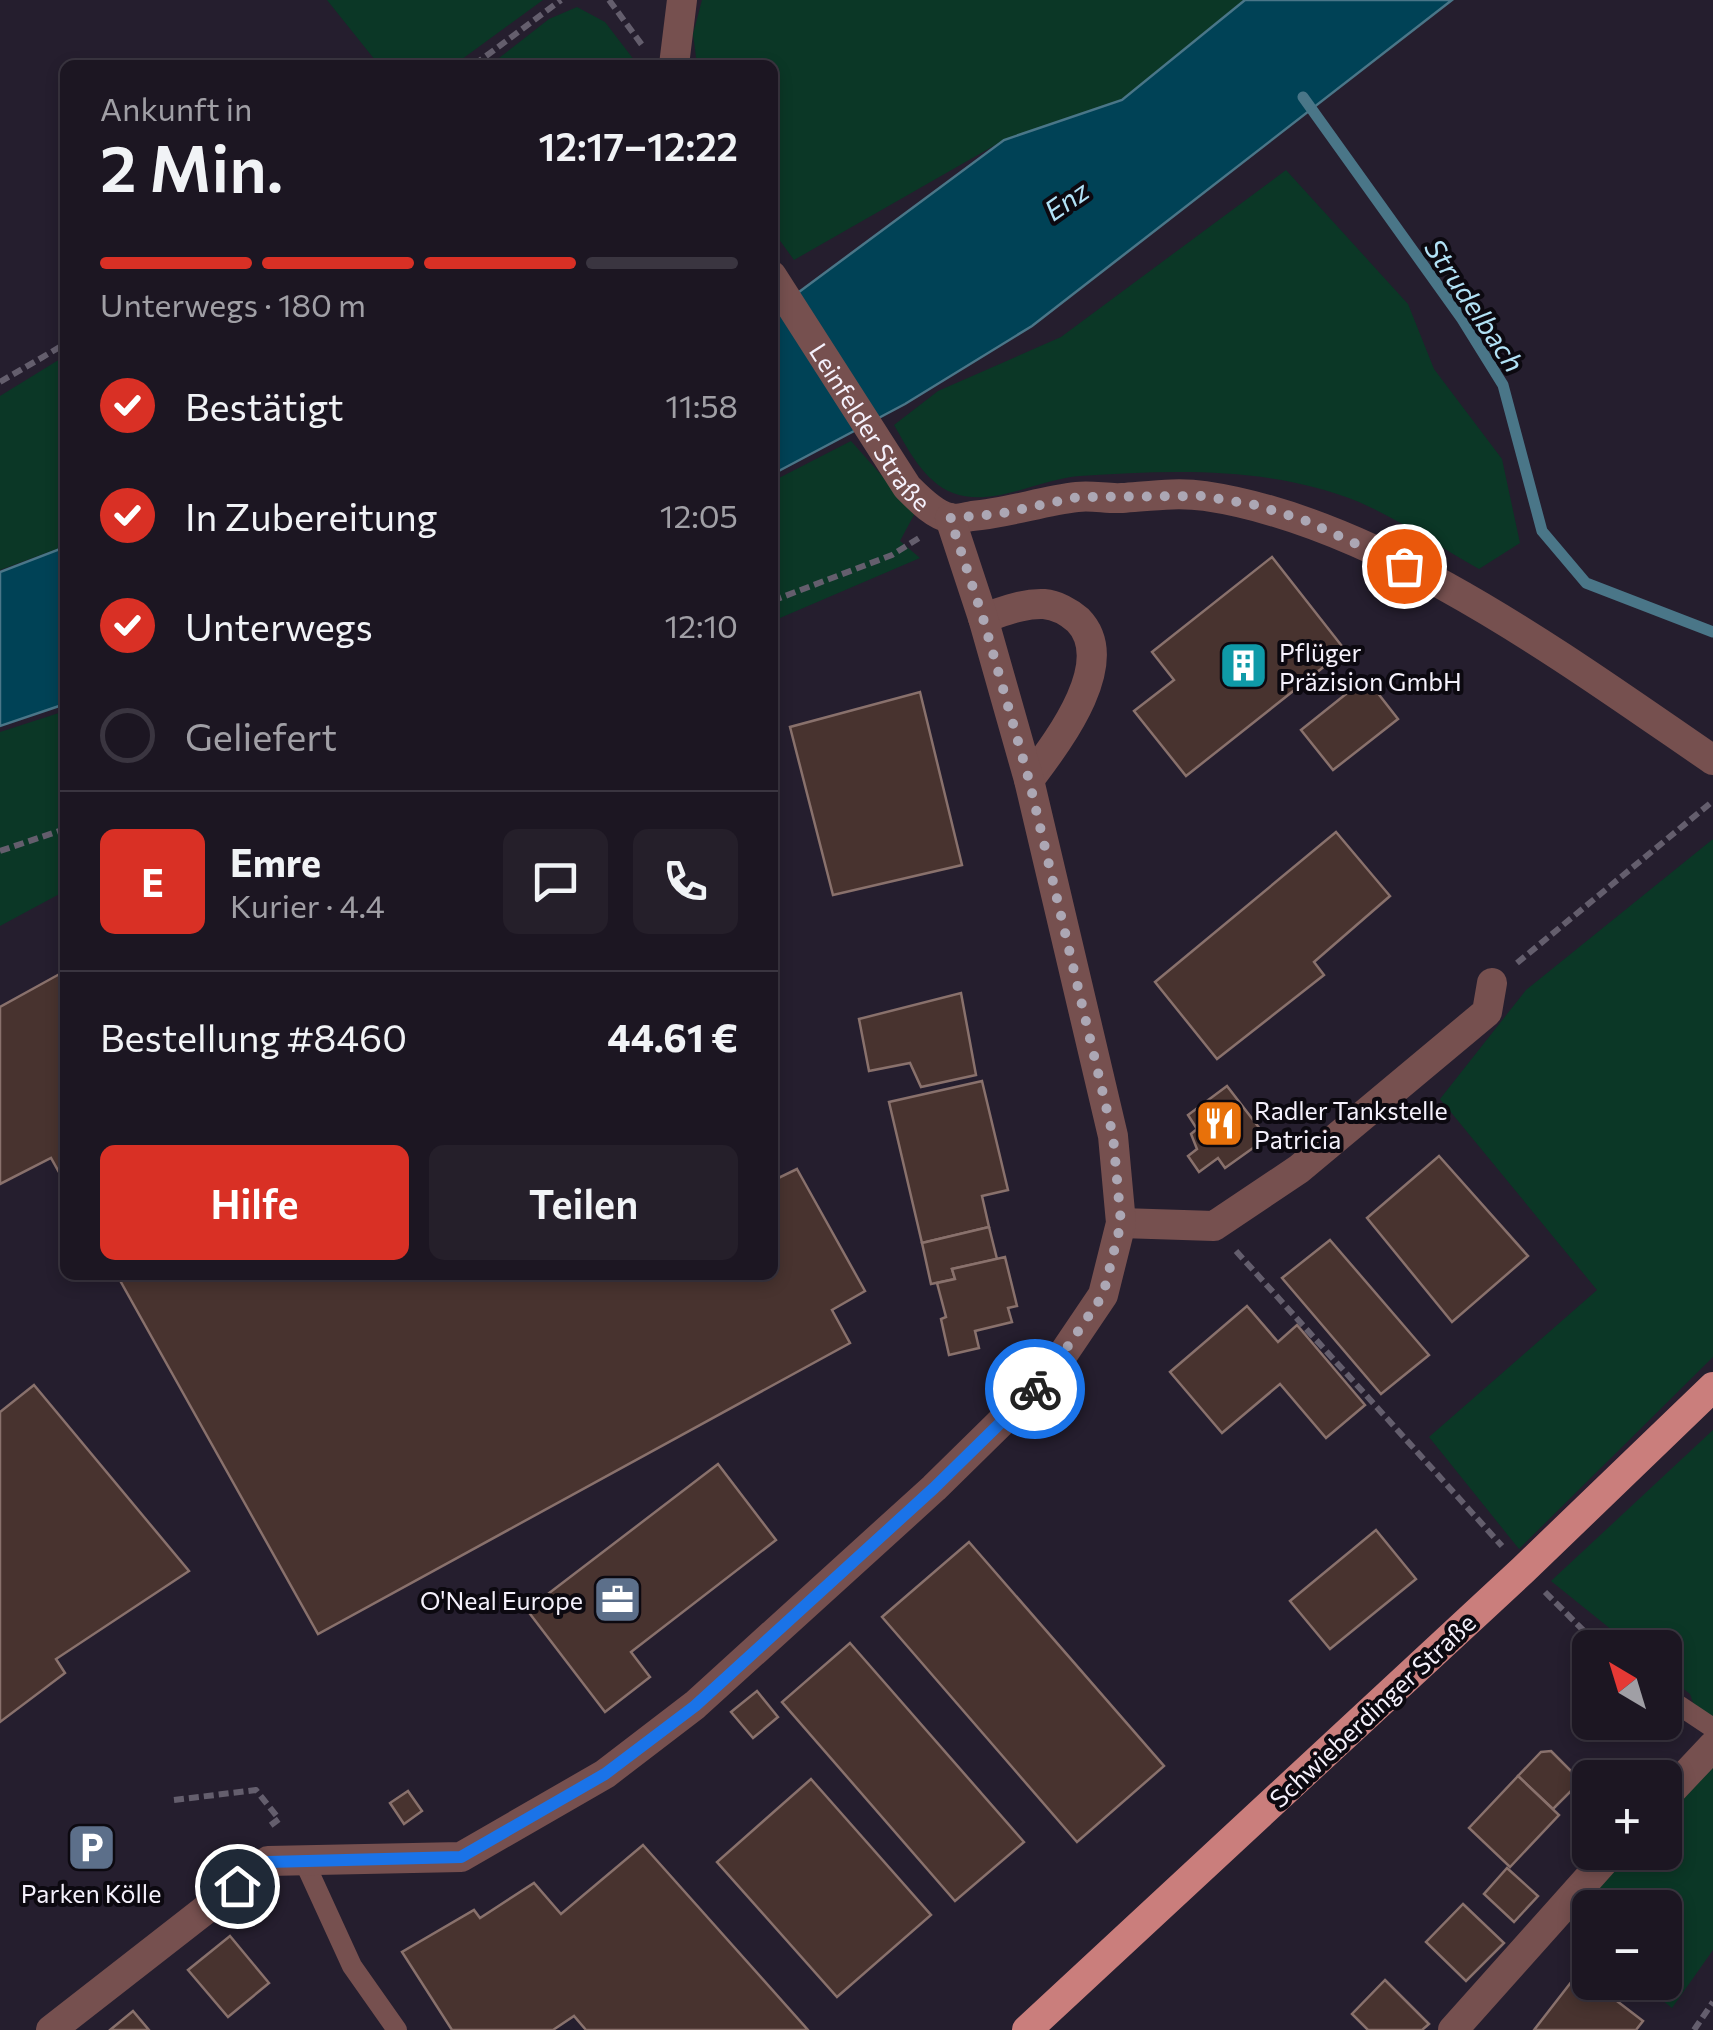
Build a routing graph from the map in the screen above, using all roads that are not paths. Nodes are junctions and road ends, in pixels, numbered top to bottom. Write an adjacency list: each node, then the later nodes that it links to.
1 (682, 0): 2 (street)
2 (662, 60)
3 (778, 285): 4 (street, Leinfelder Straße)
4 (950, 518): 5 (street); 6 (street, Leinfelder Straße)
5 (983, 618): 7 (street); 7 (street)
6 (1713, 760)
7 (1029, 780): 9 (street)
8 (1492, 983): 9 (street)
9 (1121, 1223): 15 (street)
10 (1713, 1387): 19 (main road, Schwieberdinger Straße)
11 (1682, 1707): 12 (lane)
12 (1713, 1728)
13 (1713, 1746): 14 (street)
14 (1682, 1778)
15 (303, 1859): 17 (street); 18 (lane)
16 (1596, 1870): 20 (street)
17 (51, 2030)
18 (397, 2030)
19 (1027, 2030)
20 (1453, 2030)

